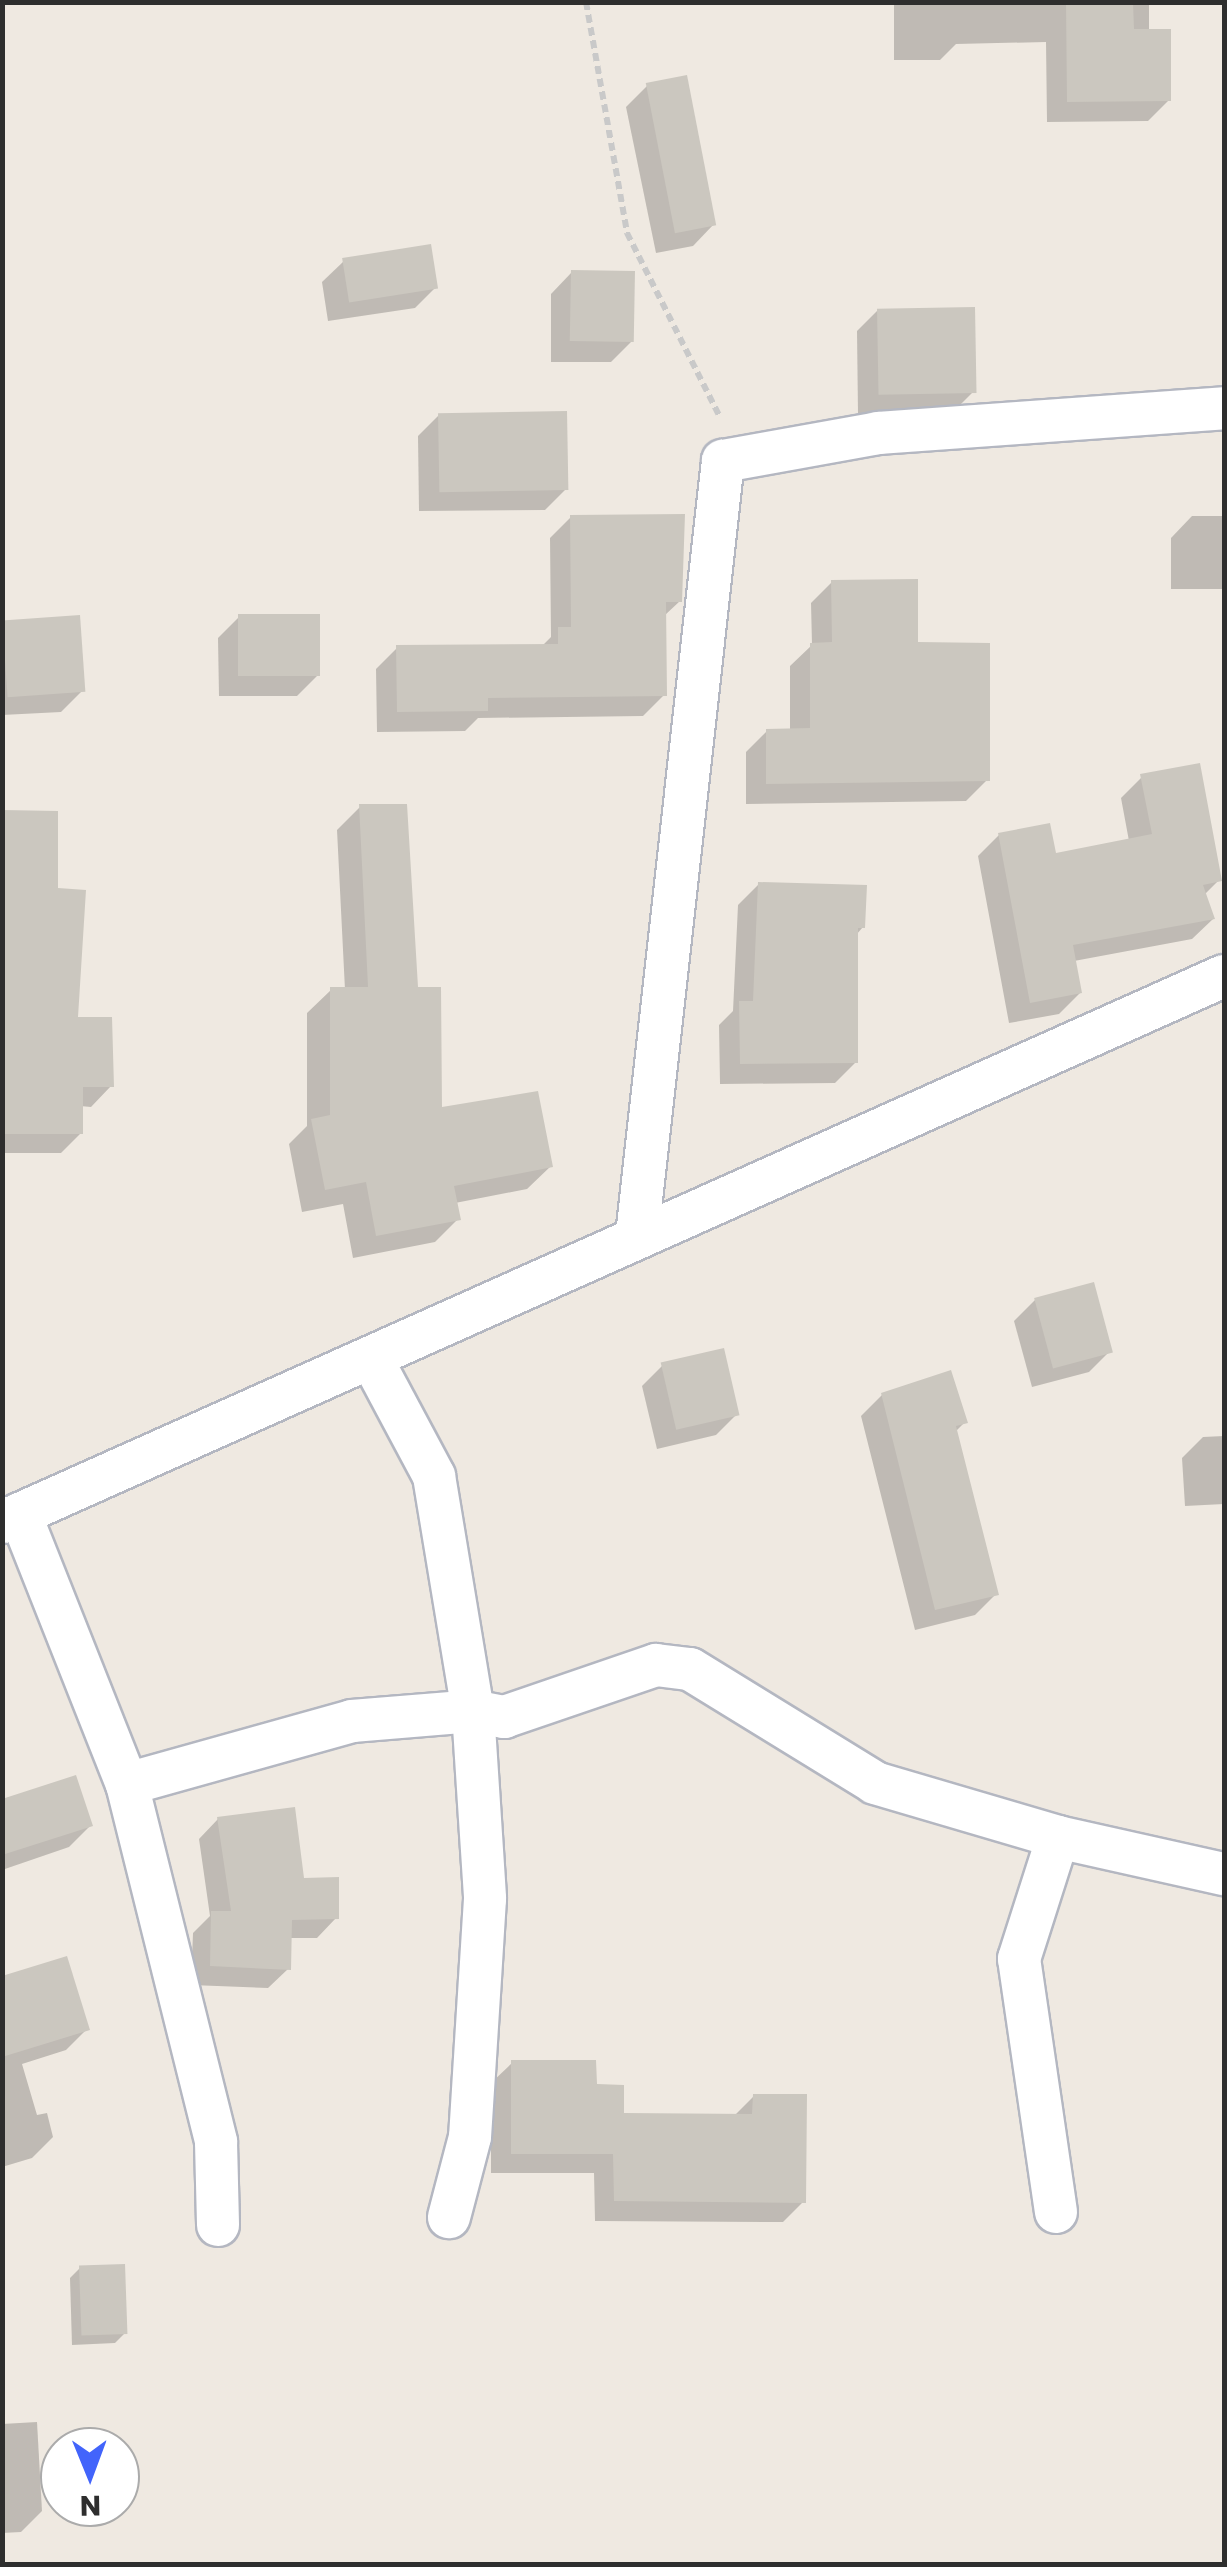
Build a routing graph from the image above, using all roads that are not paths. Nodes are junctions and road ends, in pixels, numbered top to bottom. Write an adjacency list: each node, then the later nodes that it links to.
1 (1224, 408): 3 (street)
2 (1224, 976): 3 (street)
3 (637, 1236): 4 (street)
4 (371, 1358): 5 (street); 6 (street)
5 (11, 1518): 7 (street)
6 (473, 1711): 7 (street); 8 (street); 11 (street)
7 (128, 1784): 12 (street)
8 (1058, 1837): 9 (street); 10 (street)
9 (1224, 1874)
10 (1056, 2212)
11 (449, 2217)
12 (218, 2225)

